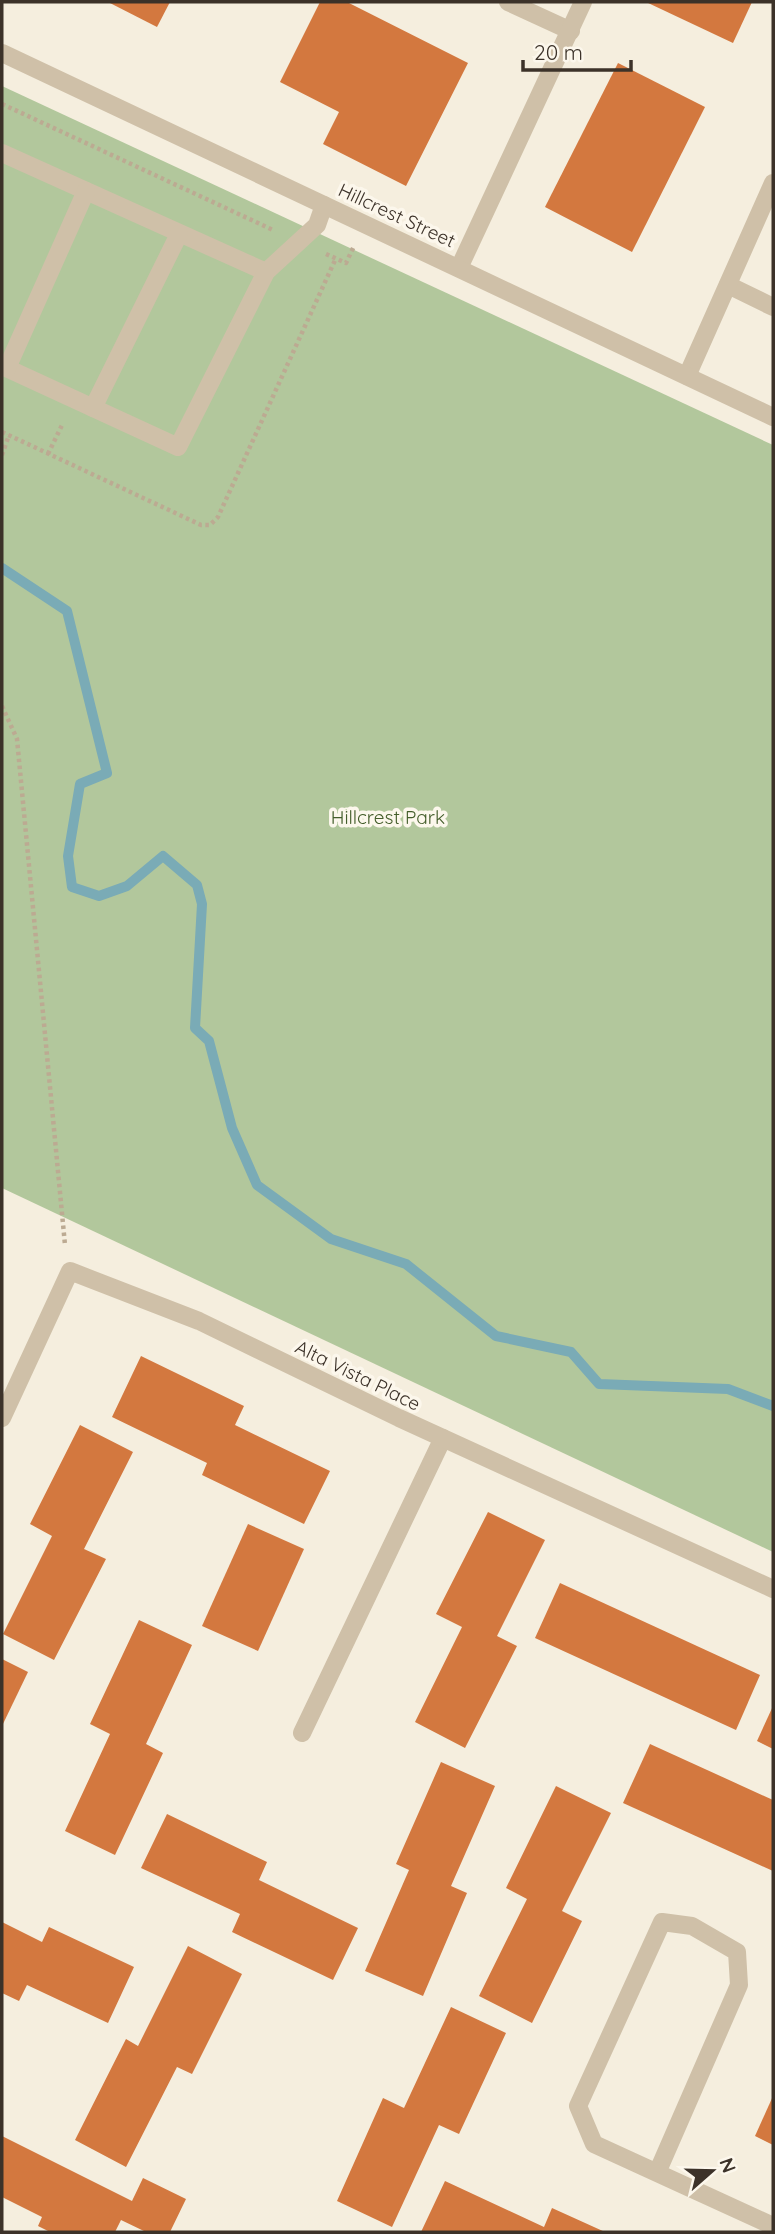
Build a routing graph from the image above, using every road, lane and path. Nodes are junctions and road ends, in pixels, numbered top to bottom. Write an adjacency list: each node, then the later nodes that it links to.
1 (508, 2): 3 (street)
2 (583, 2): 3 (street)
3 (571, 31): 13 (street)
4 (2, 53): 9 (street, Hillcrest Street)
5 (2, 104): 11 (path)
6 (2, 153): 8 (street)
7 (773, 183): 15 (street)
8 (86, 191): 10 (street); 17 (street)
9 (324, 205): 11 (street); 13 (street, Hillcrest Street)
10 (179, 233): 14 (street); 19 (street)
11 (299, 242): 12 (path); 14 (street)
12 (336, 258)
13 (459, 268): 18 (street, Hillcrest Street)
14 (266, 272): 19 (street)
15 (728, 285): 16 (street); 18 (street)
16 (773, 307)
17 (5, 367): 19 (street)
18 (687, 376): 20 (street, Hillcrest Street)
19 (93, 408)
20 (773, 417)
21 (9, 435): 22 (path)
22 (2, 456)
23 (2, 706): 24 (path)
24 (70, 1271): 25 (street); 26 (street, Alta Vista Place)
25 (2, 1418)
26 (443, 1438): 27 (street, Alta Vista Place); 28 (street)
27 (773, 1589)
28 (302, 1733)
29 (657, 2173): 29 (street); 30 (street)
30 (773, 2226)

